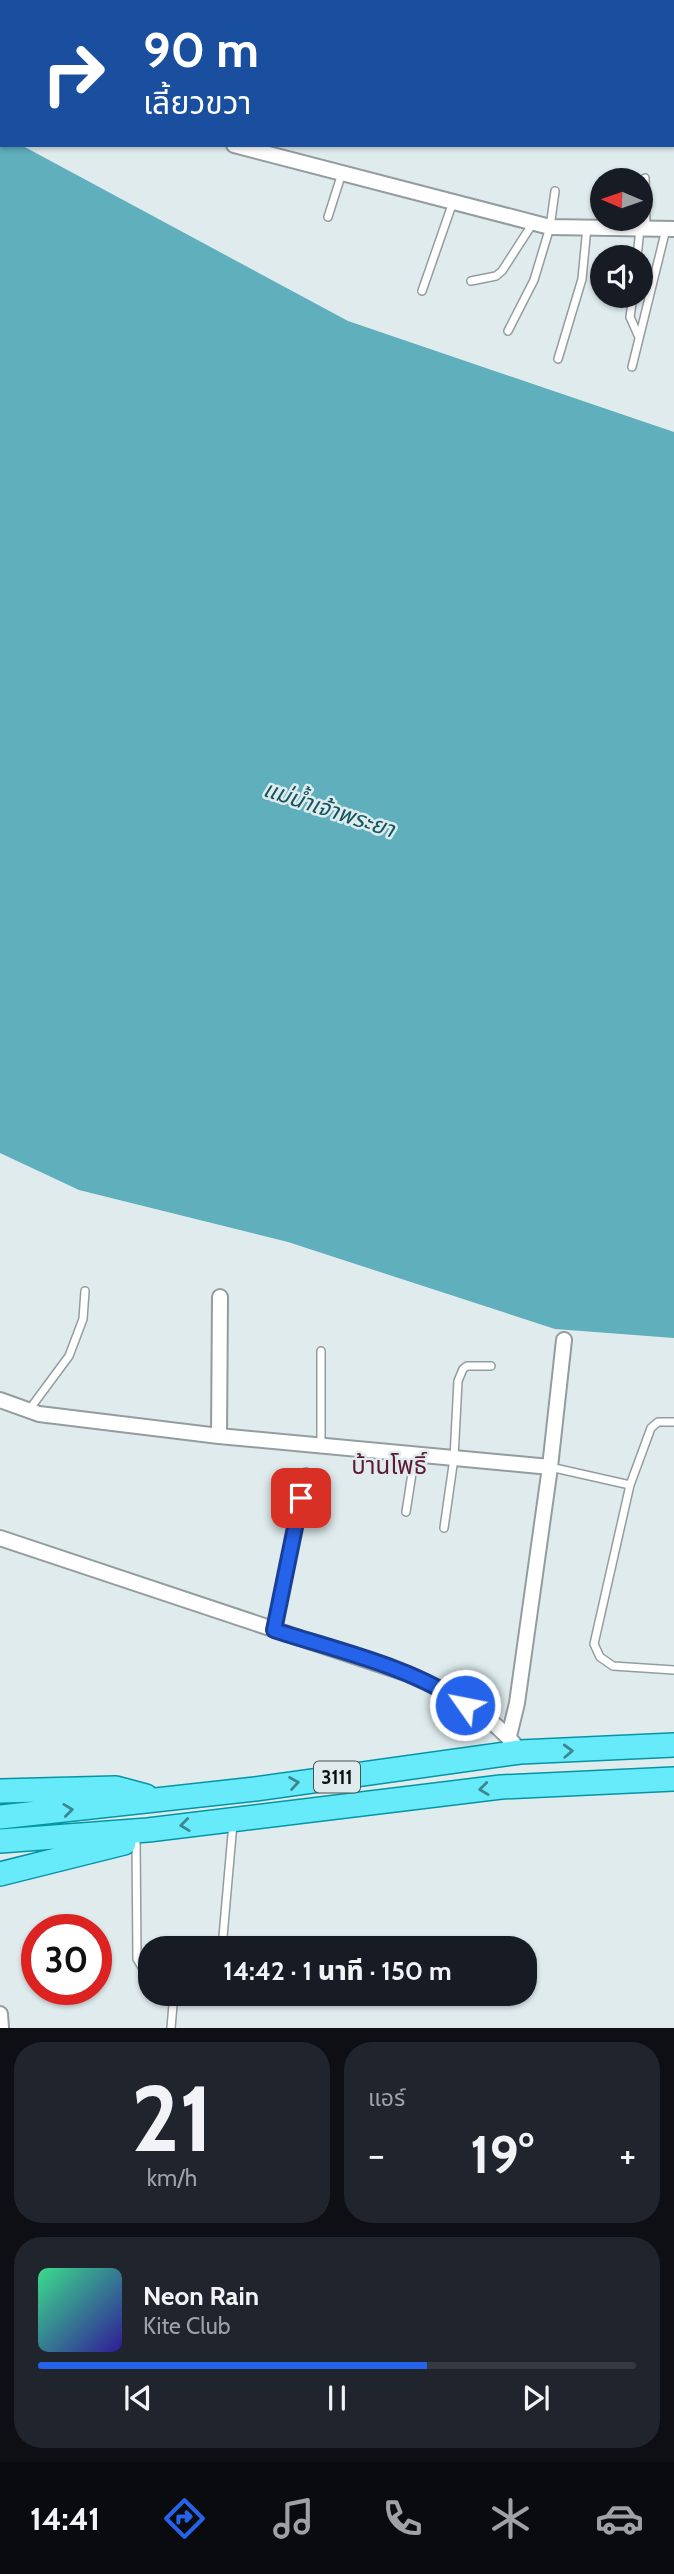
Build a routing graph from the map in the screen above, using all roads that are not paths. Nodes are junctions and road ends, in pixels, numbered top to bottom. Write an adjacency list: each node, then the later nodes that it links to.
1 (241, 147): 2 (street)
2 (342, 173): 4 (street); 5 (lane)
3 (555, 191): 9 (lane)
4 (453, 201): 6 (street); 12 (lane)
5 (328, 217)
6 (533, 223): 9 (street); 11 (lane)
7 (587, 226): 8 (street); 9 (street); 16 (lane)
8 (590, 226)
9 (550, 227): 14 (lane)
10 (670, 229): 15 (lane)
11 (471, 281)
12 (422, 291)
13 (631, 308): 15 (lane)
14 (508, 331)
15 (638, 336): 17 (lane)
16 (558, 359)
17 (632, 367)
18 (85, 1291): 24 (lane)
19 (220, 1297): 26 (street)
20 (564, 1340): 30 (street)
21 (321, 1351): 27 (lane)
22 (491, 1366): 29 (lane)
23 (0, 1400): 24 (street)
24 (28, 1410): 26 (street)
25 (674, 1422): 32 (lane)
26 (219, 1436): 27 (street)
27 (321, 1446): 28 (street)
28 (415, 1454): 29 (street); 33 (lane)
29 (454, 1458): 30 (street); 34 (lane)
30 (550, 1467): 32 (lane); 38 (street)
31 (306, 1472): 36 (lane)
32 (630, 1485): 37 (lane)
33 (406, 1512)
34 (444, 1528)
35 (0, 1538): 36 (street)
36 (274, 1630): 38 (street)
37 (674, 1670)
38 (515, 1744): 39 (main road, 3111, one-way to 39); 42 (main road, 3111, one-way to 38)
39 (674, 1745)
40 (674, 1779): 44 (main road, 3111, one-way to 44)
41 (0, 1791): 42 (main road)
42 (159, 1799): 43 (main road, 3111, one-way to 42)
43 (0, 1817)
44 (233, 1819): 45 (main road, 3111, one-way to 45); 48 (lane)
45 (142, 1834): 46 (main road, 3111); 47 (main road); 49 (lane)
46 (0, 1841)
47 (0, 1874)
48 (223, 1936)
49 (138, 1960)
50 (173, 2006): 53 (lane)
51 (0, 2014): 52 (street)
52 (1, 2028)
53 (170, 2028)

